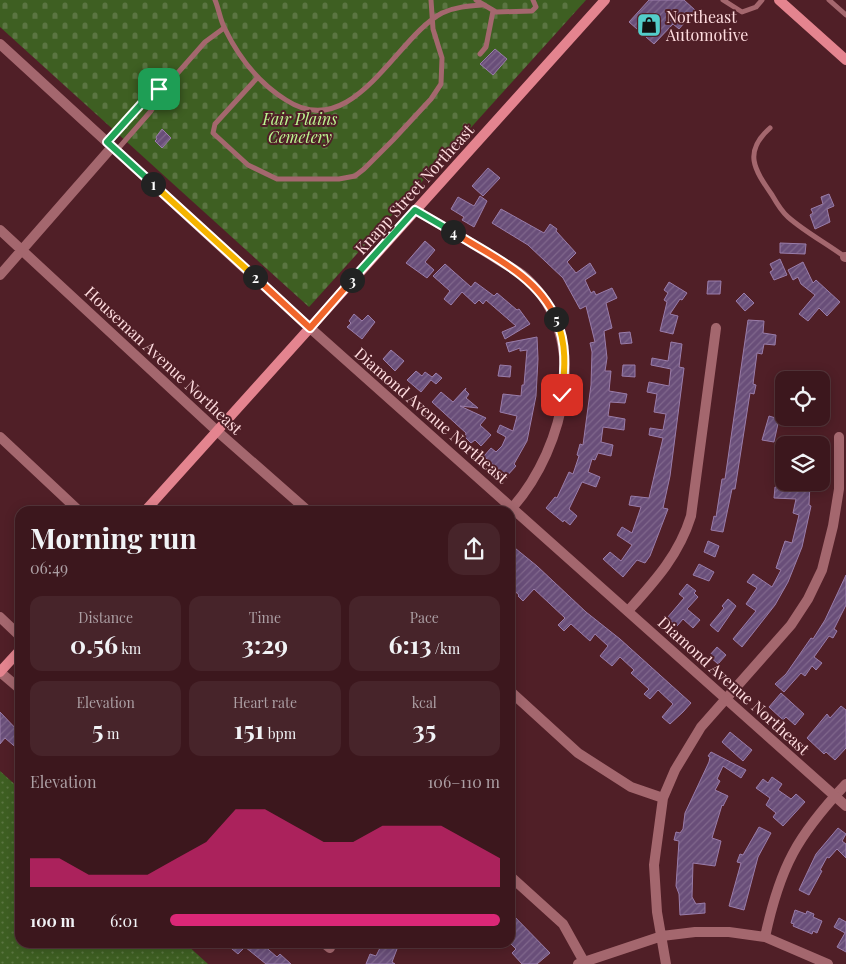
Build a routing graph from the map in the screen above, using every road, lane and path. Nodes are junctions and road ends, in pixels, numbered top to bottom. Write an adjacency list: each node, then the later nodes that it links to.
1 (215, 0): 14 (lane)
2 (431, 0): 13 (lane)
3 (476, 0): 10 (lane)
4 (533, 0): 11 (lane)
5 (605, 0): 22 (main road, Knapp Street Northeast)
6 (723, 0): 7 (lane)
7 (762, 0)
8 (779, 0): 17 (main road)
9 (829, 0): 12 (lane)
10 (482, 5): 11 (lane); 13 (lane)
11 (494, 11): 16 (lane)
12 (846, 15)
13 (432, 20): 18 (lane); 18 (lane)
14 (224, 28): 18 (lane); 19 (lane)
15 (0, 44): 21 (street, Diamond Avenue Northeast)
16 (480, 54)
17 (846, 60)
18 (258, 77)
19 (168, 84): 21 (lane); 21 (lane)
20 (770, 128): 25 (lane)
21 (112, 146): 24 (street); 27 (street, Diamond Avenue Northeast)
22 (415, 210): 27 (main road, Knapp Street Northeast); 36 (street)
23 (0, 230): 24 (street, Houseman Avenue Northeast)
24 (22, 250): 26 (street); 29 (street, Houseman Avenue Northeast)
25 (846, 257)
26 (0, 274)
27 (310, 328): 29 (main road, Knapp Street Northeast); 35 (street, Diamond Avenue Northeast)
28 (716, 328): 38 (street)
29 (217, 431): 33 (main road, Knapp Street Northeast); 34 (street, Houseman Avenue Northeast)
30 (0, 437): 32 (street)
31 (839, 437): 45 (street)
32 (74, 506)
33 (150, 506)
34 (302, 506)
35 (512, 506)
36 (514, 506)
37 (515, 509): 38 (street, Diamond Avenue Northeast)
38 (628, 611): 45 (street, Diamond Avenue Northeast)
39 (0, 617): 40 (street)
40 (15, 631)
41 (15, 656): 42 (main road)
42 (0, 672): 43 (street)
43 (15, 685)
44 (515, 696): 48 (street)
45 (725, 698): 47 (street, Diamond Avenue Northeast); 48 (street)
46 (846, 784): 47 (street)
47 (834, 796): 49 (street, Diamond Avenue Northeast); 52 (street)
48 (663, 798): 51 (street)
49 (846, 806)
50 (515, 880): 53 (street)
51 (662, 936): 52 (street); 53 (street); 54 (street)
52 (764, 937): 55 (street)
53 (581, 962)
54 (666, 964)
55 (828, 964)

